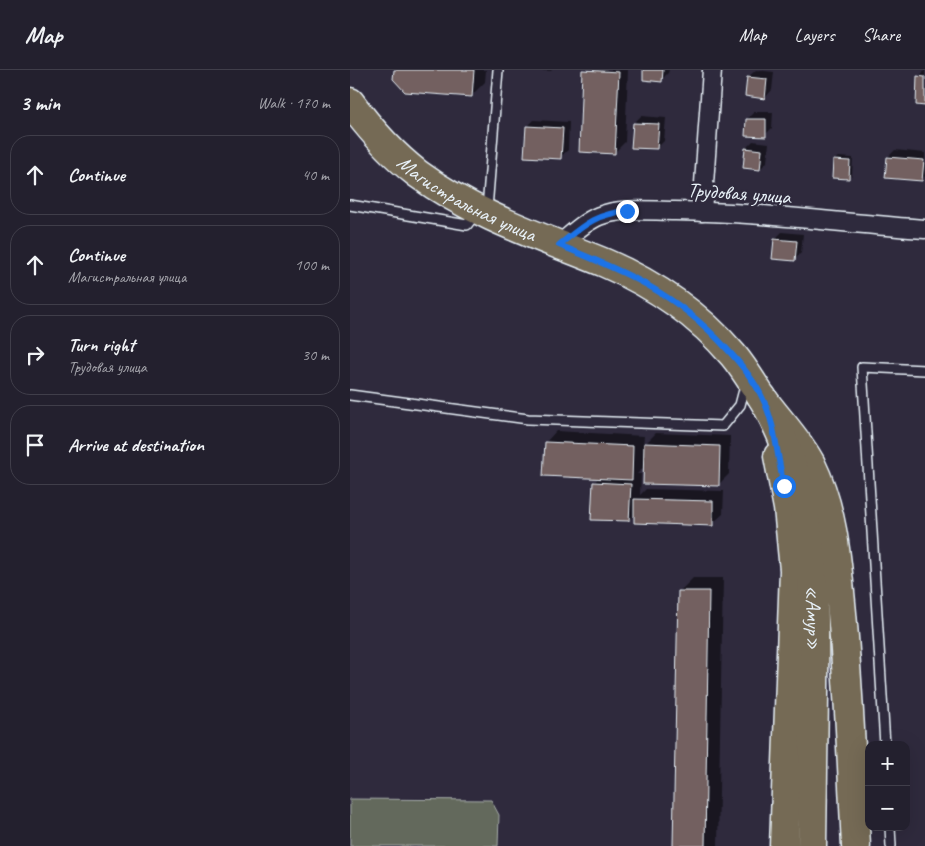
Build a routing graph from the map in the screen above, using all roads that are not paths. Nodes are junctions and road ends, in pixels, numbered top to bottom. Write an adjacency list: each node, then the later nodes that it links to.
1 (498, 70): 5 (lane)
2 (712, 70): 6 (street)
3 (350, 102): 5 (main road, Магистральная улица)
4 (350, 205): 5 (lane)
5 (482, 212): 8 (main road, Магистральная улица)
6 (702, 212): 7 (street, Трудовая улица); 8 (street, Трудовая улица)
7 (925, 229)
8 (559, 245): 10 (main road, Магистральная улица)
9 (925, 370): 12 (lane)
10 (755, 386): 11 (lane); 14 (main road); 15 (main road, «Амур»); 16 (main road)
11 (350, 395)
12 (885, 741)
13 (890, 831): 17 (lane)
14 (784, 846)
15 (812, 846)
16 (856, 846)
17 (891, 846)

